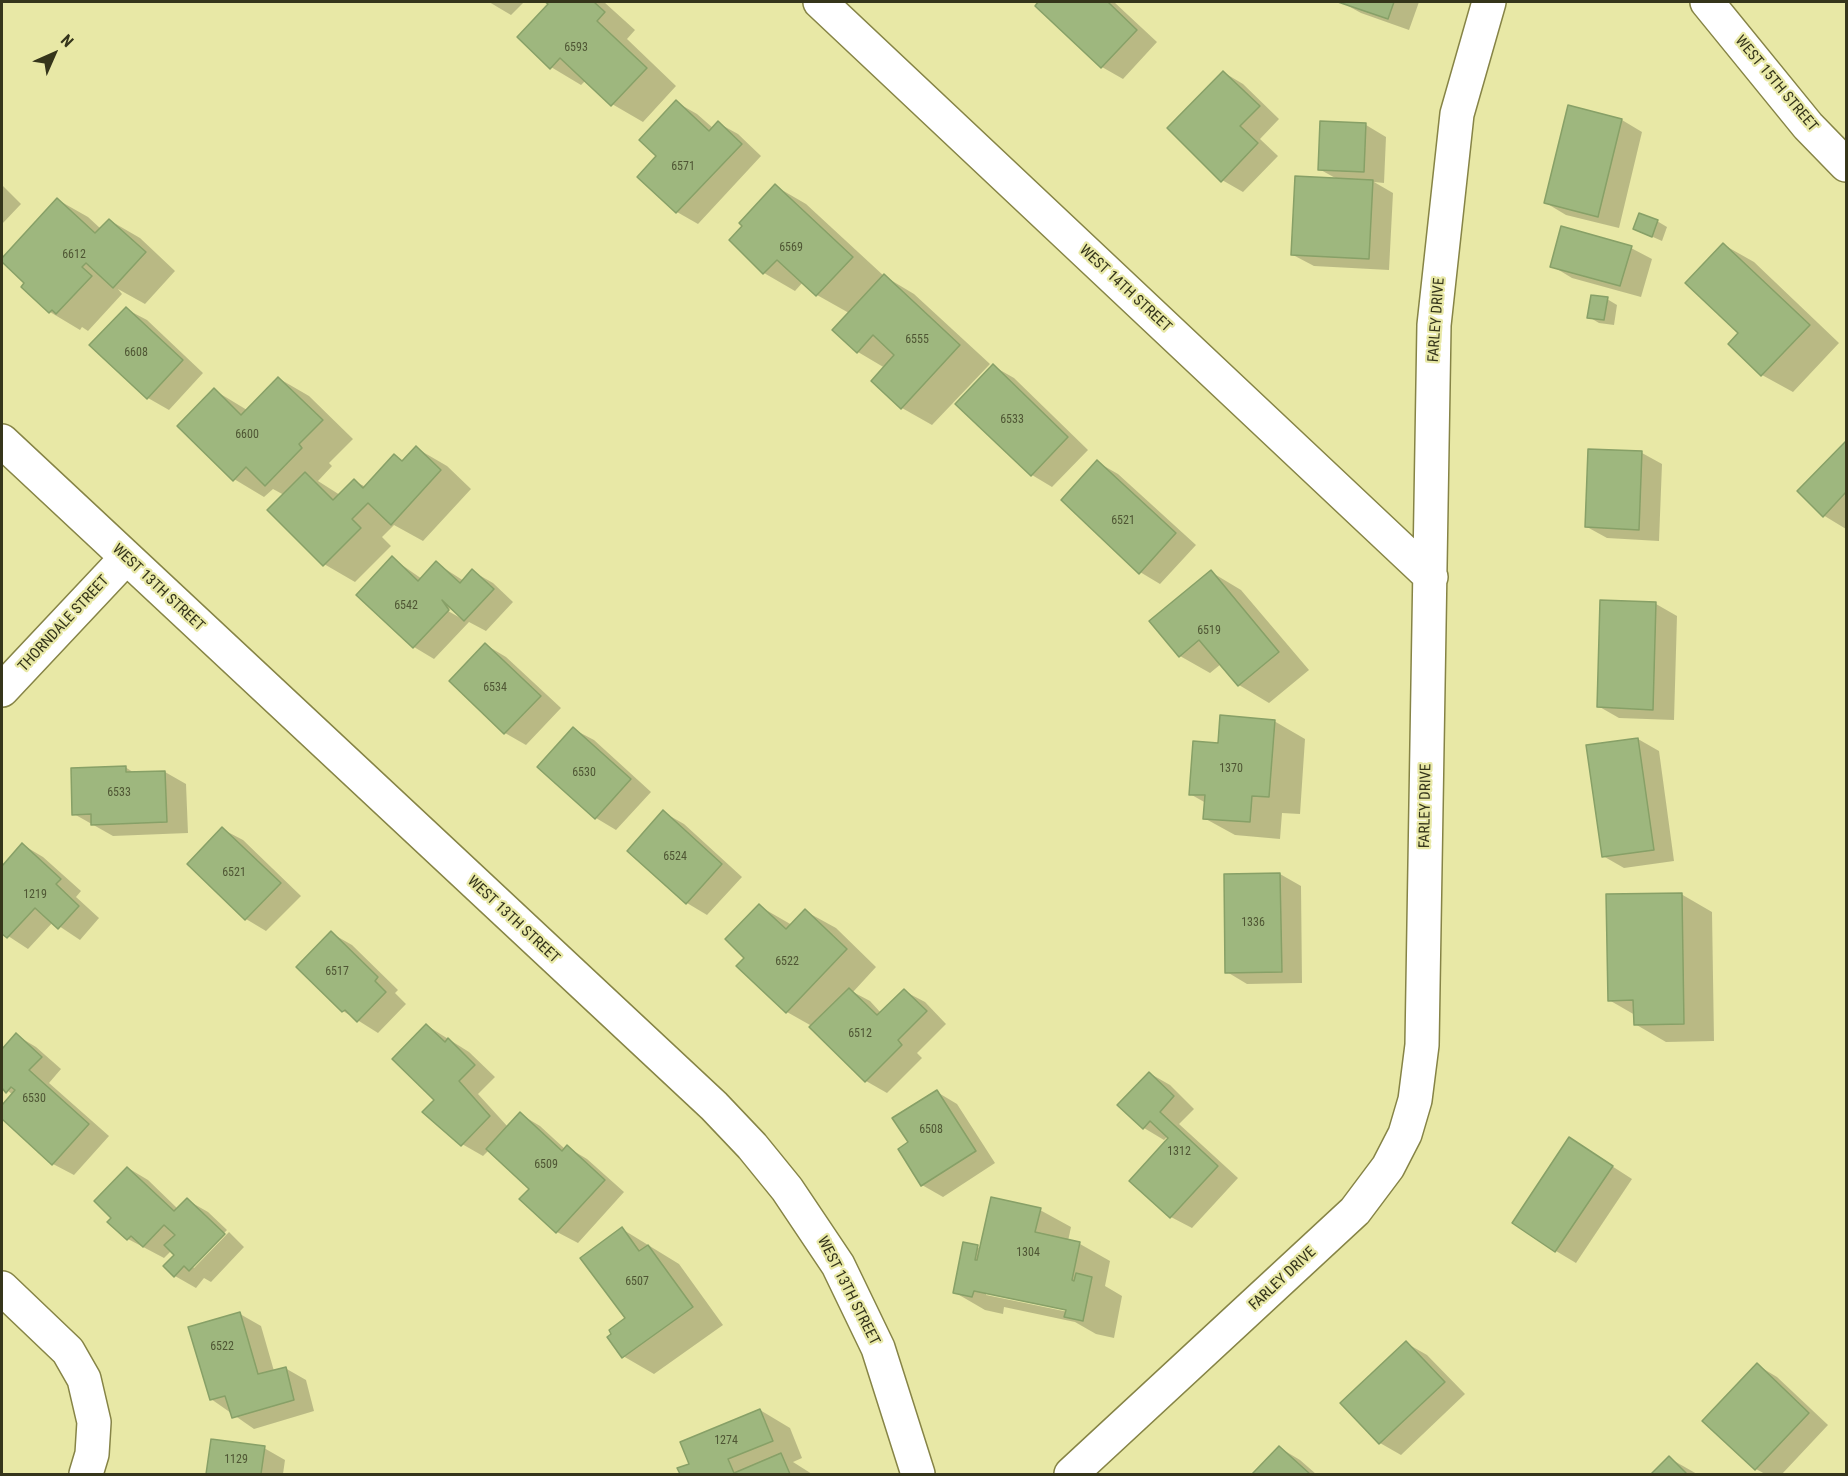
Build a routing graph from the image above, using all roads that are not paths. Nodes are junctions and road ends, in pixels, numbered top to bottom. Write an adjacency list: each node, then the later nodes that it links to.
1 (820, 2): 7 (street, WEST 14TH STREET)
2 (1489, 2): 7 (street, FARLEY DRIVE)
3 (1707, 2): 4 (street, WEST 15TH STREET)
4 (1846, 165)
5 (2, 441): 6 (street, WEST 13TH STREET)
6 (126, 558): 8 (street, THORNDALE STREET); 11 (street, WEST 13TH STREET)
7 (1431, 577): 12 (street, FARLEY DRIVE)
8 (2, 690)
9 (2, 1288): 10 (street)
10 (86, 1474)
11 (918, 1474)
12 (1071, 1474)

